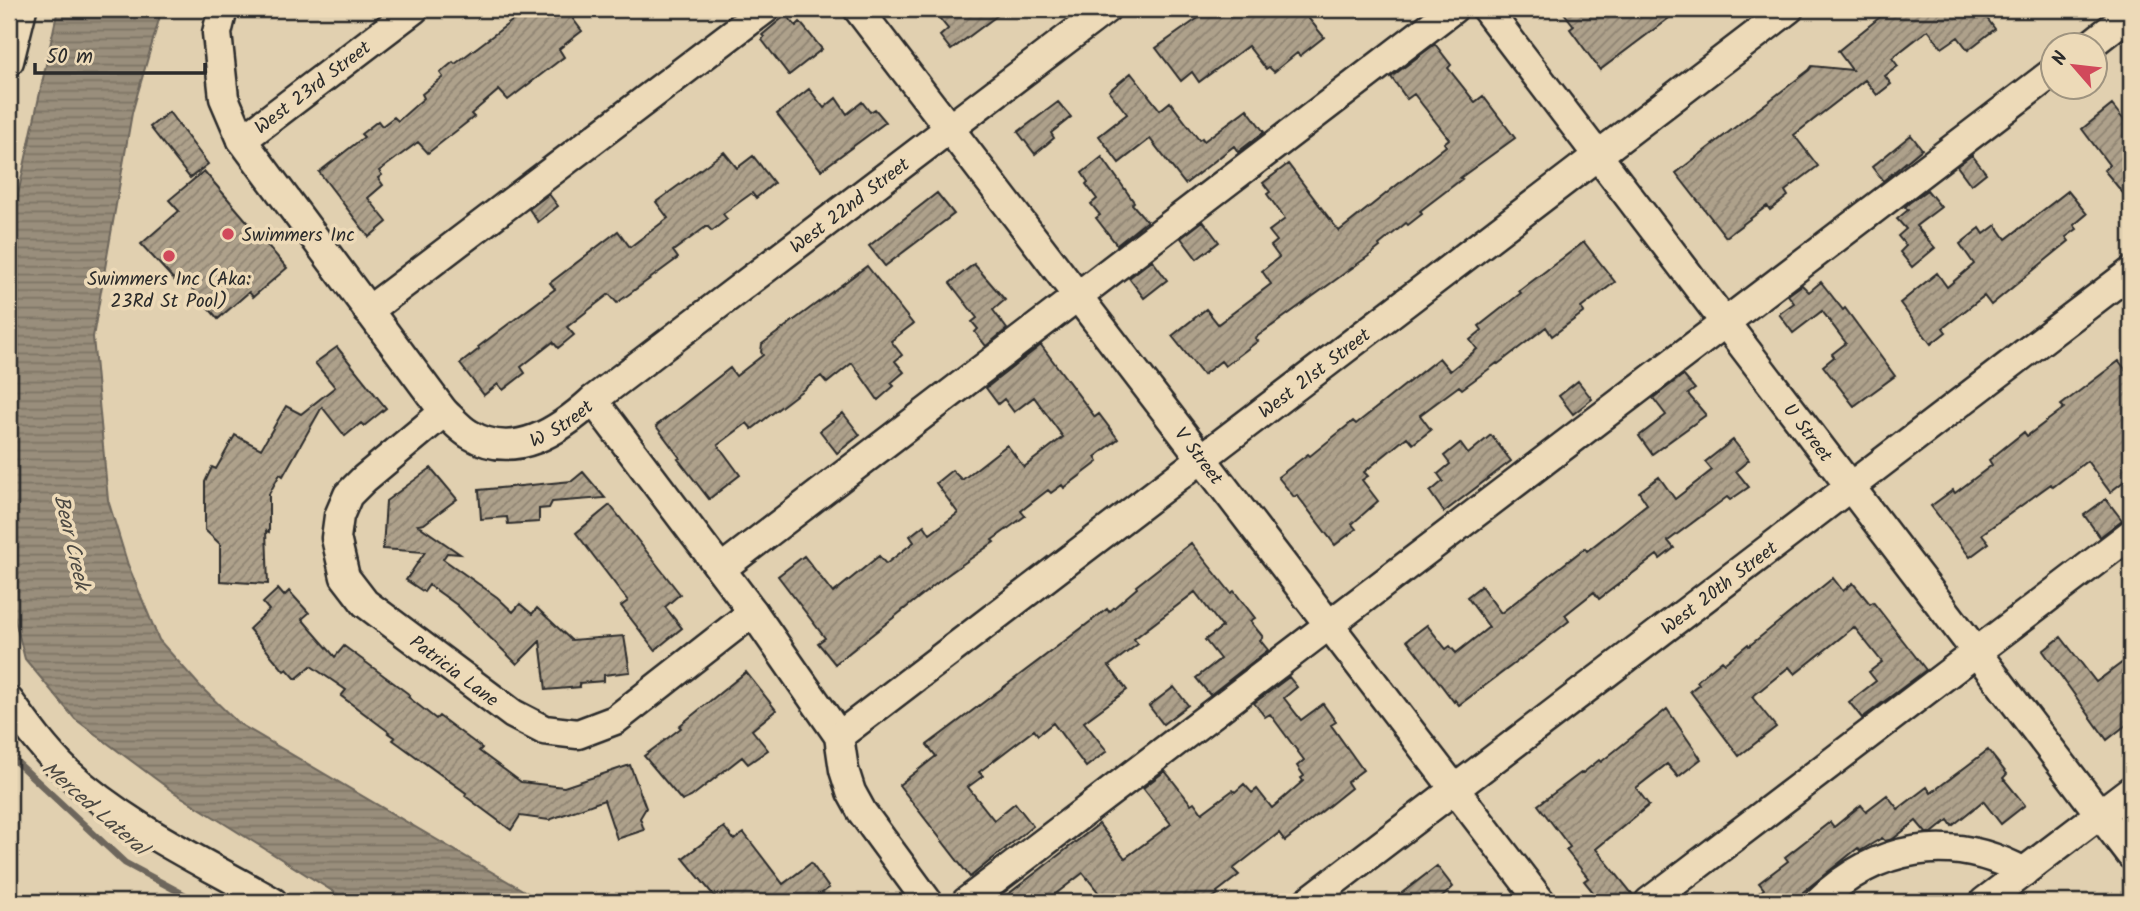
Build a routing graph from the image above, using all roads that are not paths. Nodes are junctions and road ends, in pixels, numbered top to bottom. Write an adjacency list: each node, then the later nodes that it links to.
1 (22, 9): 12 (street)
2 (223, 9): 15 (street, W Street)
3 (414, 9): 15 (street, West 23rd Street)
4 (765, 9): 19 (street)
5 (858, 9): 14 (street, V Street)
6 (1106, 9): 14 (street, West 22nd Street)
7 (1453, 9): 18 (street)
8 (1486, 9): 16 (street, U Street)
9 (1789, 9): 16 (street, West 21st Street)
10 (2124, 19): 11 (street)
11 (2107, 32)
12 (9, 61)
13 (2038, 84): 20 (street)
14 (949, 128): 18 (street, V Street); 21 (street, West 22nd Street)
15 (242, 140): 19 (street, W Street)
16 (1598, 156): 20 (street, U Street); 23 (street, West 21st Street)
17 (2131, 272): 24 (street, West 20th Street)
18 (1077, 296): 23 (street, V Street); 26 (street)
19 (368, 311): 22 (street, W Street)
20 (1725, 323): 24 (street, U Street); 28 (street)
21 (593, 400): 22 (street, W Street); 26 (street, W Street)
22 (444, 412): 27 (street, Patricia Lane)
23 (1202, 459): 28 (street, V Street); 31 (street, West 21st Street)
24 (1850, 487): 29 (street, U Street); 32 (street, West 20th Street)
25 (2131, 534): 29 (street)
26 (721, 569): 27 (street, W Street)
27 (753, 612): 31 (street, W Street)
28 (1329, 625): 32 (street, V Street); 39 (street)
29 (1976, 652): 34 (street, U Street); 42 (street)
30 (9, 701): 37 (street)
31 (839, 736): 38 (street, W Street)
32 (1454, 788): 40 (street, West 20th Street); 41 (street, V Street)
33 (2131, 790): 34 (street)
34 (2100, 814): 35 (street, U Street); 36 (street)
35 (2131, 855)
36 (2024, 872): 43 (street); 44 (street)
37 (273, 902)
38 (928, 902)
39 (966, 902)
40 (1307, 902)
41 (1541, 902)
42 (1649, 902)
43 (1818, 902)
44 (1984, 902)

